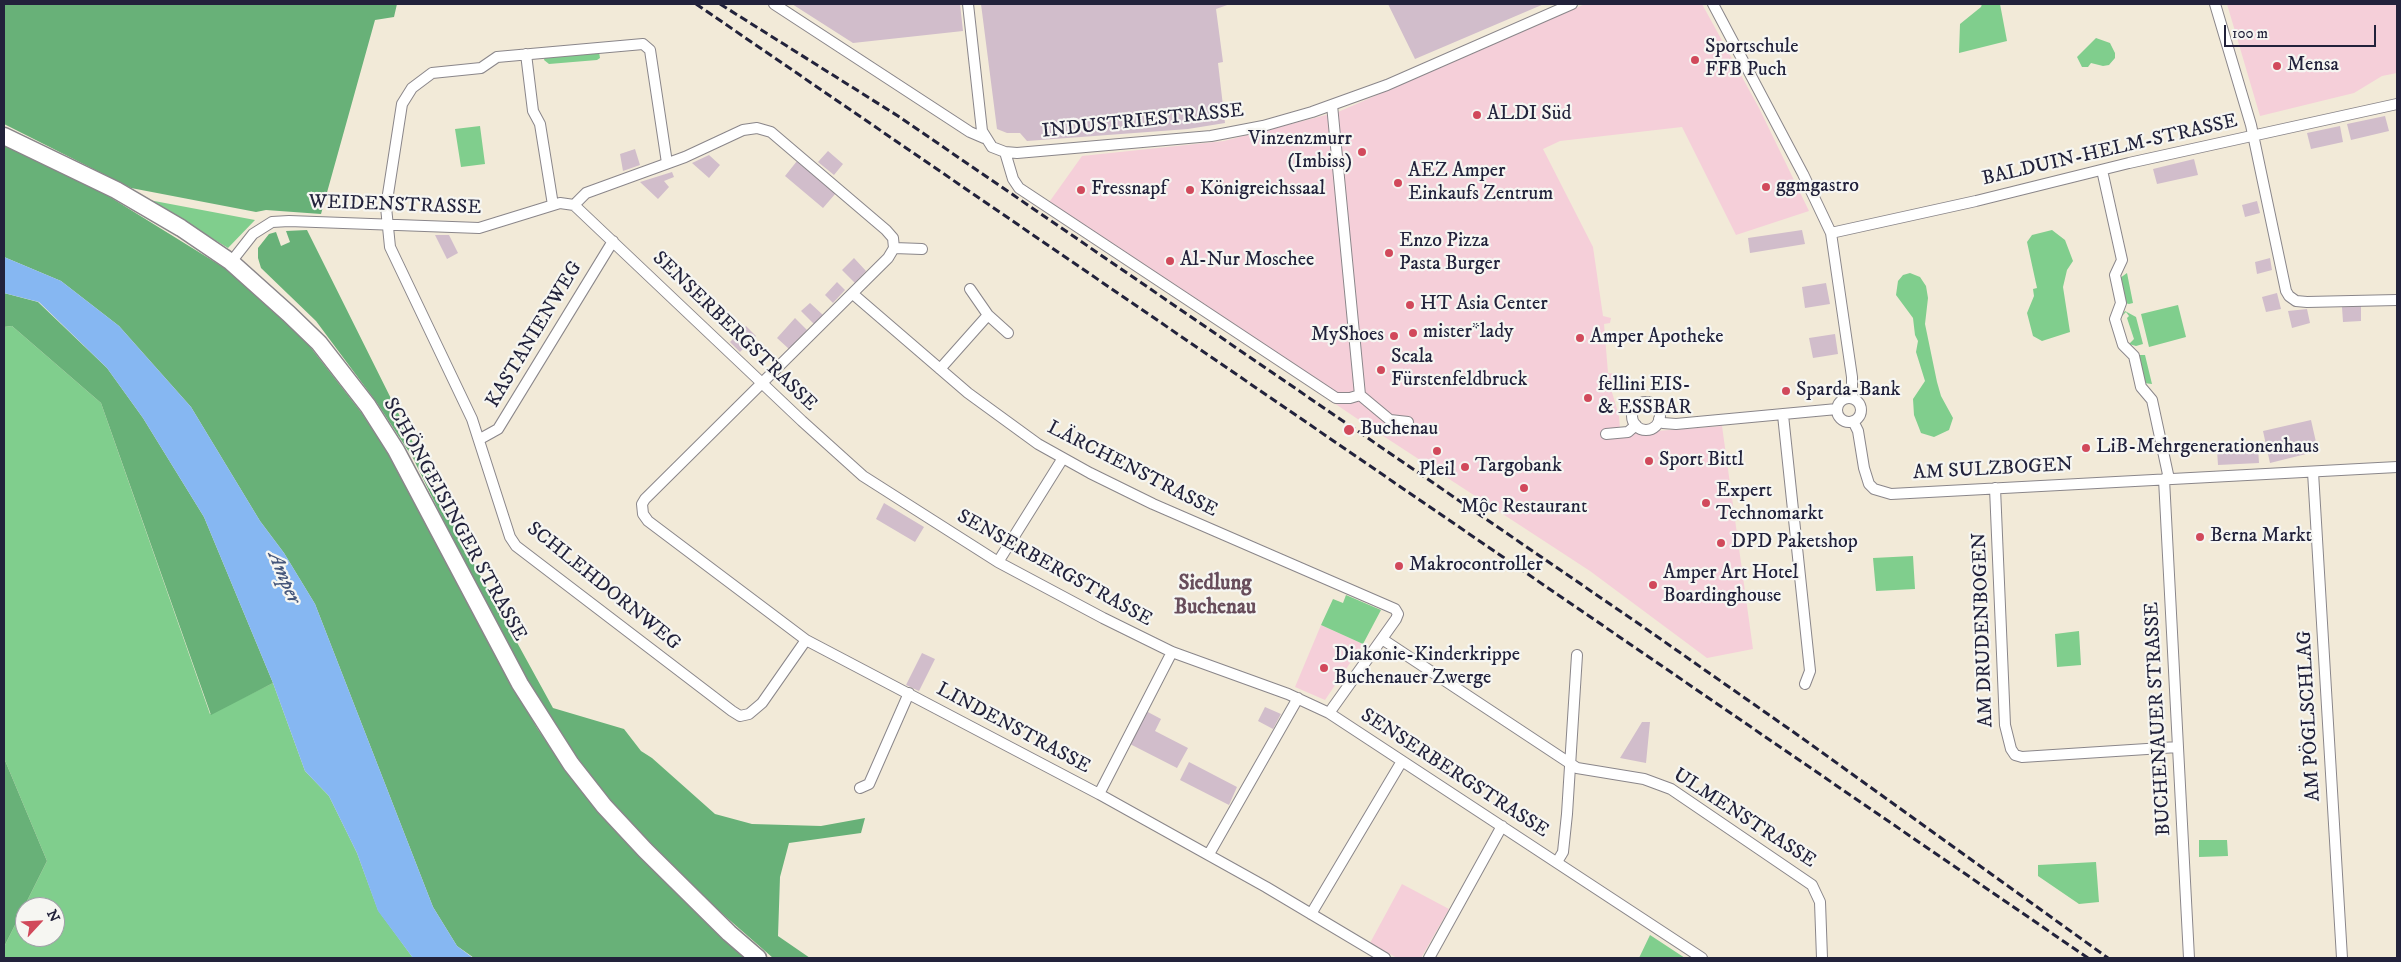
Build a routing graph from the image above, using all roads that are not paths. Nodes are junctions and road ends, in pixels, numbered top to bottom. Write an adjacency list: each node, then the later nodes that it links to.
1 (774, 4): 11 (street)
2 (968, 4): 11 (street)
3 (1572, 4): 8 (street, INDUSTRIESTRASSE)
4 (1713, 4): 18 (street)
5 (2216, 4): 10 (street)
6 (526, 54): 13 (street, SCHLEHDORNWEG); 15 (street); 17 (street, SCHLEHDORNWEG)
7 (2397, 104): 10 (street, BALDUIN-HELM-STRASSE)
8 (1332, 105): 12 (street, INDUSTRIESTRASSE); 30 (street)
9 (4, 136): 22 (main road, SCHÖNGEISINGER STRASSE)
10 (2253, 136): 14 (street, BALDUIN-HELM-STRASSE); 25 (street)
11 (984, 138): 12 (street)
12 (1005, 152): 30 (street)
13 (667, 164): 16 (street); 20 (street)
14 (2102, 170): 18 (street, BALDUIN-HELM-STRASSE); 43 (street, BUCHENAUER STRASSE)
15 (552, 205): 16 (street, WEIDENSTRASSE); 17 (street, WEIDENSTRASSE)
16 (574, 205): 19 (street, SENSERBERGSTRASSE)
17 (386, 224): 22 (street, WEIDENSTRASSE); 39 (street, SCHLEHDORNWEG)
18 (1831, 233): 31 (street)
19 (613, 241): 29 (street, SENSERBERGSTRASSE); 39 (street, KASTANIENWEG)
20 (894, 248): 21 (street); 24 (street)
21 (922, 249)
22 (231, 262): 63 (main road, SCHÖNGEISINGER STRASSE)
23 (970, 288): 26 (street)
24 (852, 294): 28 (street, LÄRCHENSTRASSE); 29 (street)
25 (2397, 300)
26 (988, 315): 27 (street); 28 (street)
27 (1008, 333)
28 (940, 369): 40 (street, LÄRCHENSTRASSE)
29 (762, 384): 45 (street, SENSERBERGSTRASSE); 47 (street, LINDENSTRASSE)
30 (1360, 395): 36 (street)
31 (1852, 398): 32 (street); 35 (street)
32 (1837, 409): 33 (street); 35 (street)
33 (1783, 415): 34 (street); 50 (street)
34 (1659, 419): 37 (street); 37 (street)
35 (1853, 421): 44 (street, AM SULZBOGEN)
36 (1408, 422)
37 (1636, 425): 38 (street)
38 (1606, 434)
39 (480, 439): 47 (street, SCHLEHDORNWEG)
40 (1063, 458): 45 (street); 46 (street, LÄRCHENSTRASSE)
41 (2397, 467): 42 (street, AM SULZBOGEN)
42 (2313, 472): 43 (street, AM SULZBOGEN); 69 (street, AM PÖGLSCHLAG)
43 (2166, 479): 44 (street, AM SULZBOGEN); 54 (street, BUCHENAUER STRASSE)
44 (1996, 488): 54 (street, AM DRUDENBOGEN)
45 (998, 562): 48 (street, SENSERBERGSTRASSE)
46 (1382, 639): 53 (street); 56 (street, ULMENSTRASSE)
47 (806, 640): 51 (street, LINDENSTRASSE)
48 (1172, 652): 52 (street, SENSERBERGSTRASSE); 58 (street)
49 (1577, 656): 56 (street)
50 (1805, 684)
51 (908, 693): 57 (street); 58 (street, LINDENSTRASSE)
52 (1298, 698): 53 (street, SENSERBERGSTRASSE); 60 (street)
53 (1328, 713): 55 (street, SENSERBERGSTRASSE)
54 (2178, 747): 68 (street, BUCHENAUER STRASSE)
55 (1402, 761): 59 (street, SENSERBERGSTRASSE); 62 (street)
56 (1571, 764): 61 (street); 67 (street, ULMENSTRASSE)
57 (860, 788)
58 (1099, 794): 60 (street, LINDENSTRASSE)
59 (1502, 826): 61 (street, SENSERBERGSTRASSE); 65 (street)
60 (1209, 854): 62 (street, LINDENSTRASSE)
61 (1557, 862): 66 (street, SENSERBERGSTRASSE)
62 (1311, 914): 64 (street, LINDENSTRASSE)
63 (758, 958)
64 (1385, 958)
65 (1429, 958)
66 (1702, 958)
67 (1822, 958)
68 (2189, 958)
69 (2342, 958)

